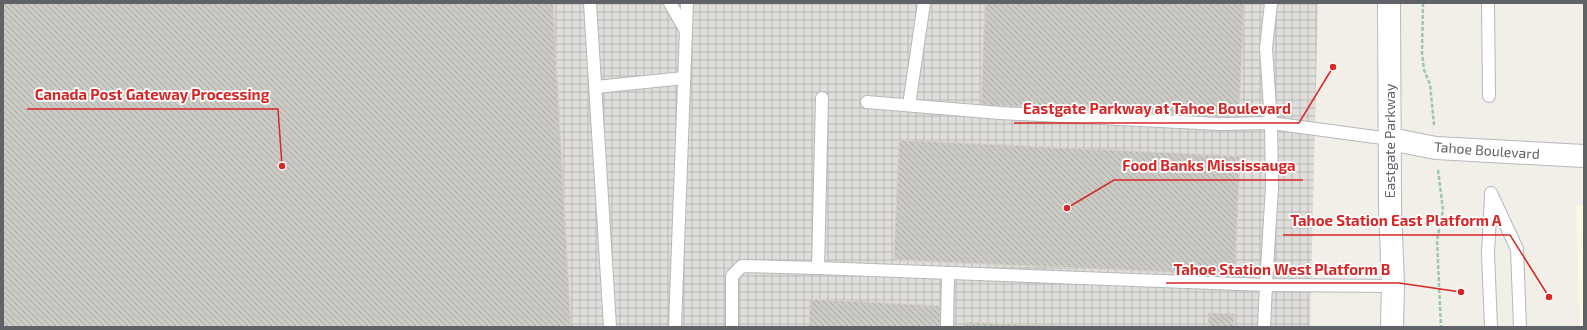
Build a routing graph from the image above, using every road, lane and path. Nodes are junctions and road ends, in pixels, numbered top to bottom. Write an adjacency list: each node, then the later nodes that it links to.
1 (590, 3): 12 (lane)
2 (670, 3): 9 (lane)
3 (687, 3): 9 (lane)
4 (924, 3): 16 (lane)
5 (1271, 3): 17 (lane)
6 (1389, 3): 18 (main road, Eastgate Parkway)
7 (1423, 3): 11 (path)
8 (1488, 3): 13 (lane)
9 (686, 32): 10 (lane)
10 (684, 78): 12 (lane); 26 (lane)
11 (1430, 84)
12 (596, 87): 25 (lane)
13 (1489, 96)
14 (822, 98): 21 (lane)
15 (867, 102): 16 (lane)
16 (909, 105): 17 (lane)
17 (1271, 123): 18 (lane); 23 (lane)
18 (1390, 139): 19 (main road, Tahoe Boulevard); 24 (main road, Eastgate Parkway)
19 (1584, 156)
20 (1443, 210): 31 (path)
21 (818, 268): 22 (lane); 27 (lane)
22 (948, 273): 23 (lane); 28 (lane)
23 (1266, 285): 24 (lane); 29 (lane)
24 (1393, 286): 30 (main road, Eastgate Parkway)
25 (610, 327)
26 (675, 327)
27 (732, 327)
28 (947, 327)
29 (1264, 327)
30 (1392, 327)
31 (1441, 327)
32 (1491, 327): 33 (lane)
33 (1520, 327)

